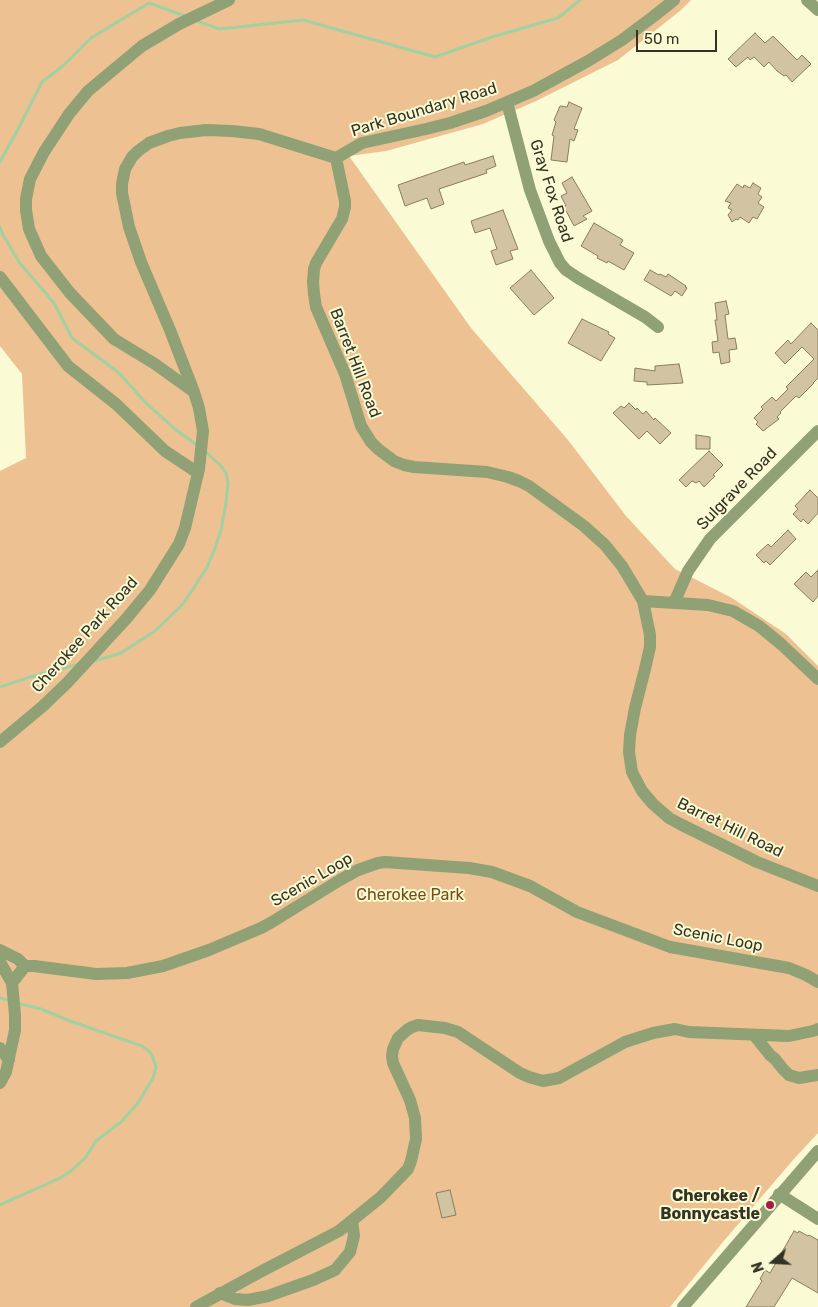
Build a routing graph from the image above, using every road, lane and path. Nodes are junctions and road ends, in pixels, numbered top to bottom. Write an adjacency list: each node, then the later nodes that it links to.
1 (229, 0): 9 (street)
2 (674, 0): 5 (street, Park Boundary Road)
3 (807, 0): 4 (street)
4 (818, 10)
5 (507, 102): 6 (street, Park Boundary Road); 8 (street, Gray Fox Road)
6 (336, 158): 9 (street); 12 (street, Barret Hill Road)
7 (0, 277): 11 (street)
8 (658, 327)
9 (194, 392): 11 (street, Cherokee Park Road)
10 (818, 431): 13 (street, Sulgrave Road)
11 (198, 471): 15 (street, Cherokee Park Road)
12 (643, 601): 13 (street); 16 (street, Barret Hill Road)
13 (674, 603): 14 (street)
14 (818, 679)
15 (0, 742)
16 (818, 886)
17 (0, 950): 19 (street)
18 (0, 962): 21 (street)
19 (25, 966): 20 (street, Scenic Loop); 21 (street)
20 (818, 982)
21 (12, 983): 27 (street)
22 (818, 1029): 24 (street)
23 (754, 1035): 24 (street); 26 (street); 33 (street)
24 (785, 1036): 26 (street)
25 (0, 1048): 27 (street)
26 (775, 1059): 28 (street)
27 (9, 1060): 29 (street)
28 (818, 1075)
29 (0, 1083)
30 (818, 1151): 31 (street)
31 (779, 1194): 32 (street); 36 (street)
32 (818, 1219)
33 (352, 1221): 34 (street); 34 (street)
34 (220, 1293): 35 (street)
35 (196, 1307)
36 (683, 1307)

